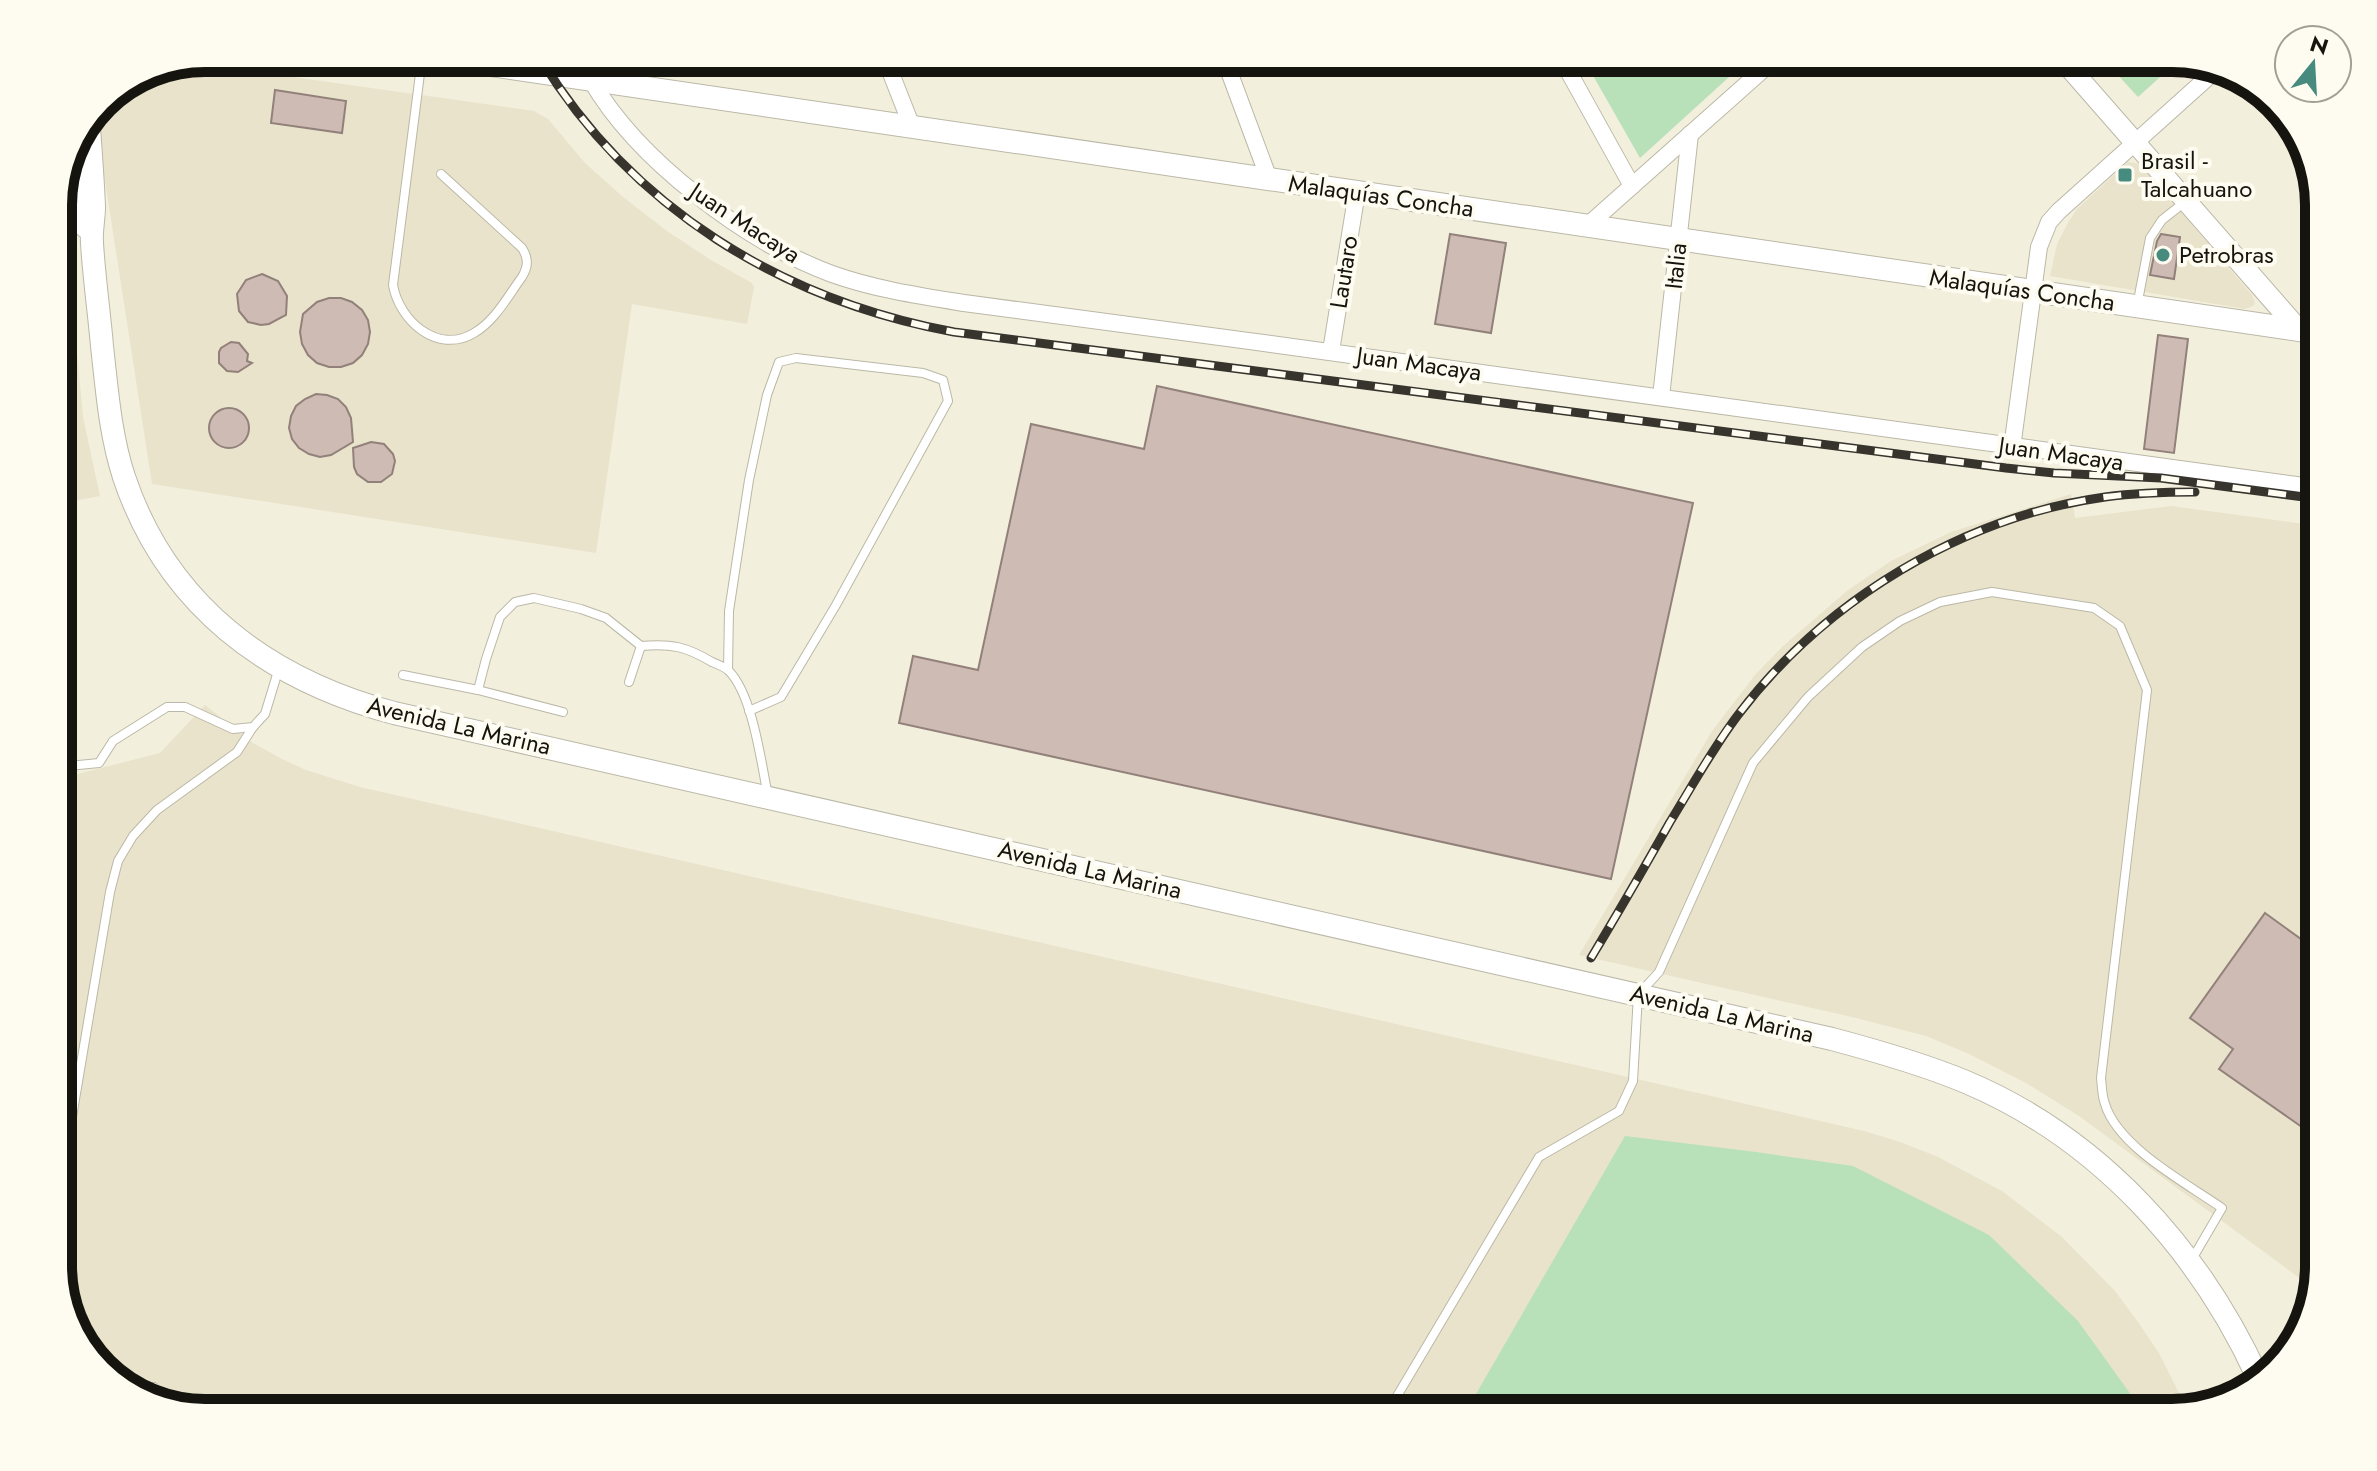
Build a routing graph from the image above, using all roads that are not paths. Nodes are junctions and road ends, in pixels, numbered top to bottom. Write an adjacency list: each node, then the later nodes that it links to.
1 (420, 72): 14 (lane)
2 (537, 72): 9 (main road, Malaquías Concha)
3 (890, 72): 10 (street)
4 (1229, 72): 16 (street)
5 (1569, 72): 17 (street)
6 (1760, 72): 11 (street)
7 (2073, 72): 13 (street)
8 (2208, 77): 13 (street)
9 (591, 80): 10 (main road, Malaquías Concha); 27 (street, Juan Macaya)
10 (912, 127): 16 (main road, Malaquías Concha)
11 (1690, 134): 17 (street); 22 (street, Italia)
12 (90, 140): 21 (main road, Avenida La Marina)
13 (2135, 142): 19 (street); 23 (street)
14 (441, 174)
15 (76, 177): 21 (main road, Avenida La Marina)
16 (1269, 179): 18 (main road, Malaquías Concha)
17 (1632, 186): 20 (street)
18 (1357, 192): 20 (main road, Malaquías Concha); 27 (street, Lautaro)
19 (2186, 201): 24 (lane); 25 (street)
20 (1587, 226): 22 (main road, Malaquías Concha)
21 (91, 239): 32 (main road, Avenida La Marina)
22 (1679, 239): 23 (main road, Malaquías Concha); 28 (street, Italia)
23 (2032, 291): 24 (main road, Malaquías Concha); 29 (street)
24 (2137, 306): 26 (main road, Malaquías Concha)
25 (2305, 328)
26 (2305, 331)
27 (1331, 351): 28 (street, Juan Macaya)
28 (1661, 397): 29 (street, Juan Macaya)
29 (2012, 448): 30 (street, Juan Macaya)
30 (2305, 486)
31 (641, 646): 33 (lane); 35 (lane); 36 (lane)
32 (279, 668): 39 (lane); 41 (main road, Avenida La Marina)
33 (728, 670): 37 (lane); 37 (lane)
34 (403, 675): 36 (lane)
35 (629, 682)
36 (478, 690): 38 (lane)
37 (749, 711): 41 (lane)
38 (563, 712)
39 (253, 727): 40 (lane); 43 (lane)
40 (72, 766)
41 (768, 797): 42 (main road, Avenida La Marina)
42 (1638, 995): 44 (main road, Avenida La Marina); 44 (lane); 46 (lane)
43 (72, 1117)
44 (2191, 1262): 45 (main road, Avenida La Marina)
45 (2254, 1371)
46 (1395, 1399)

